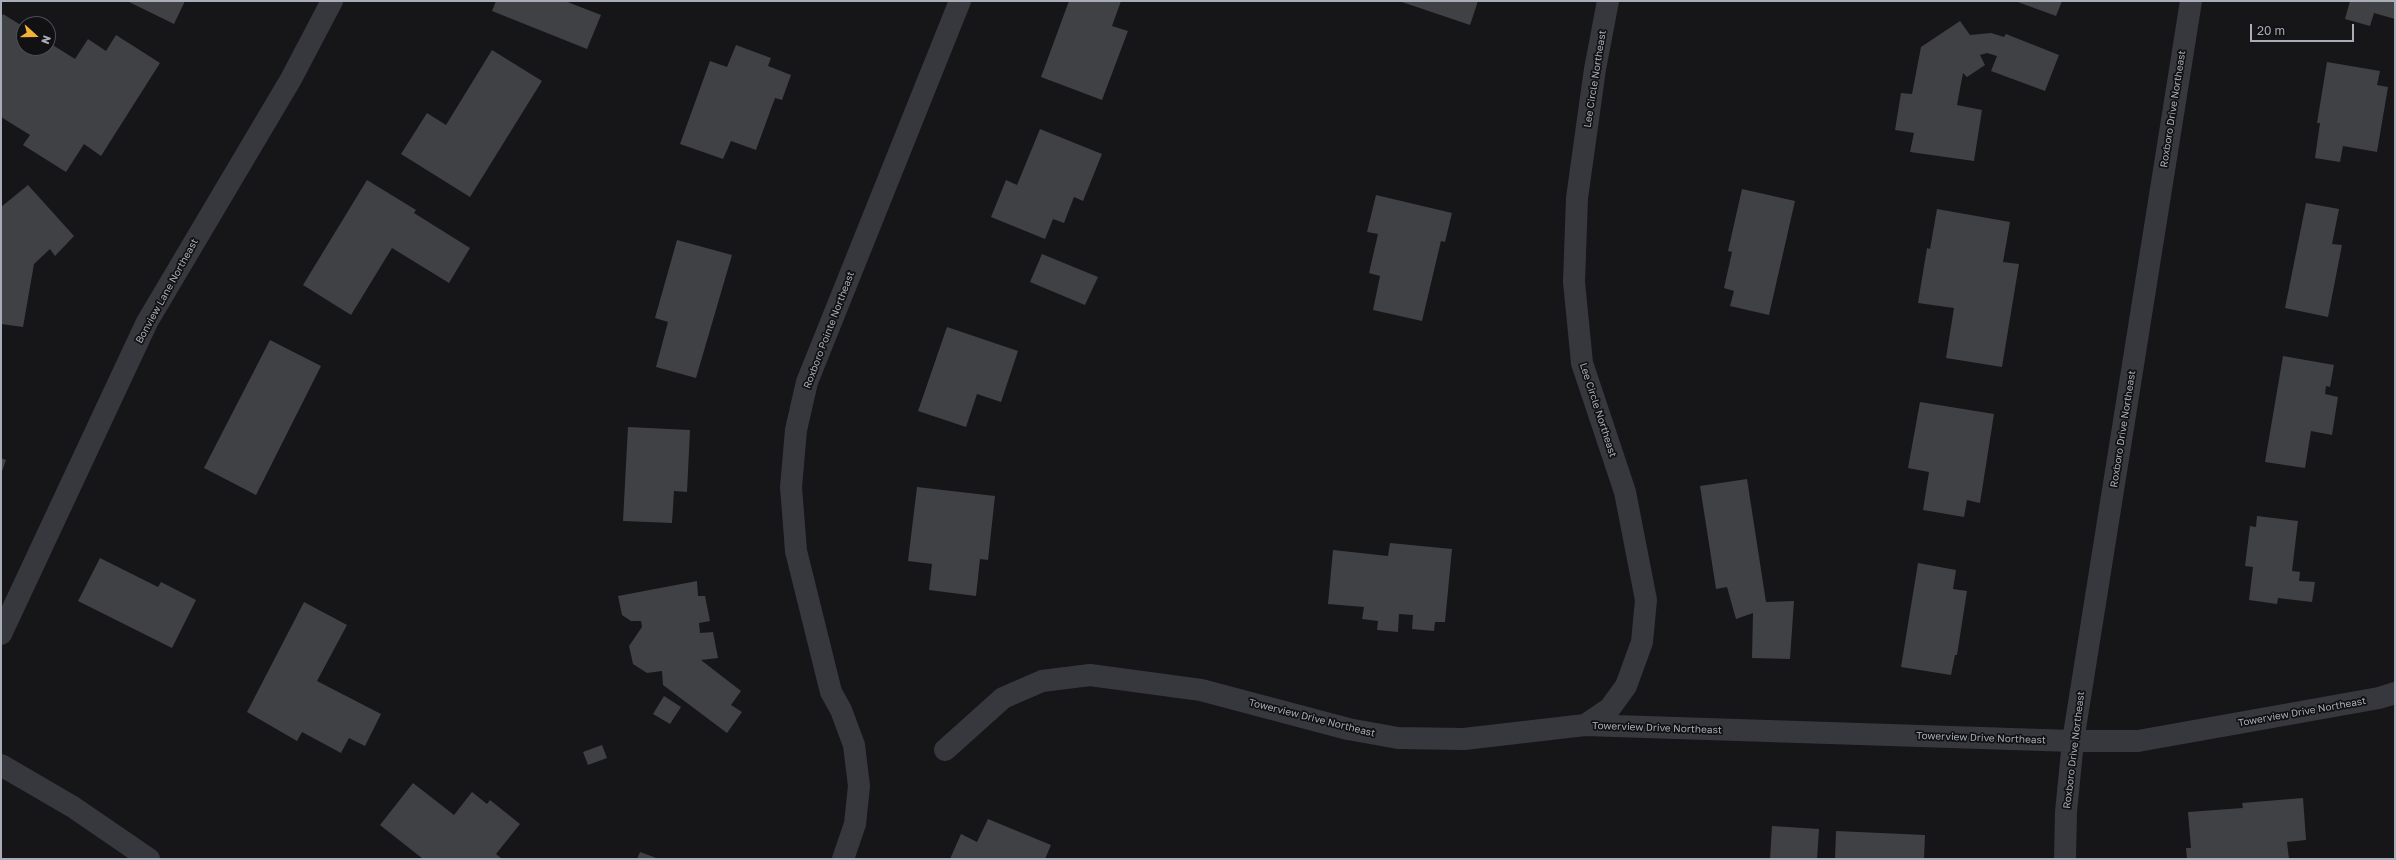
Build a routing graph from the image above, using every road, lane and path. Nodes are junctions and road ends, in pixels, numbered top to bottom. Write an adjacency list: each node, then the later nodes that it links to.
1 (332, 1): 5 (street, Bonview Lane Northeast)
2 (960, 1): 12 (street, Roxboro Pointe Northeast)
3 (1608, 1): 7 (street, Lee Circle Northeast)
4 (2191, 1): 8 (street, Roxboro Drive Northeast)
5 (1, 634)
6 (2395, 693): 8 (street, Towerview Drive Northeast)
7 (1585, 725): 8 (street, Towerview Drive Northeast); 9 (street, Towerview Drive Northeast)
8 (2073, 741): 13 (street, Roxboro Drive Northeast)
9 (945, 750)
10 (1, 765): 11 (street)
11 (149, 859)
12 (843, 859)
13 (2065, 859)

